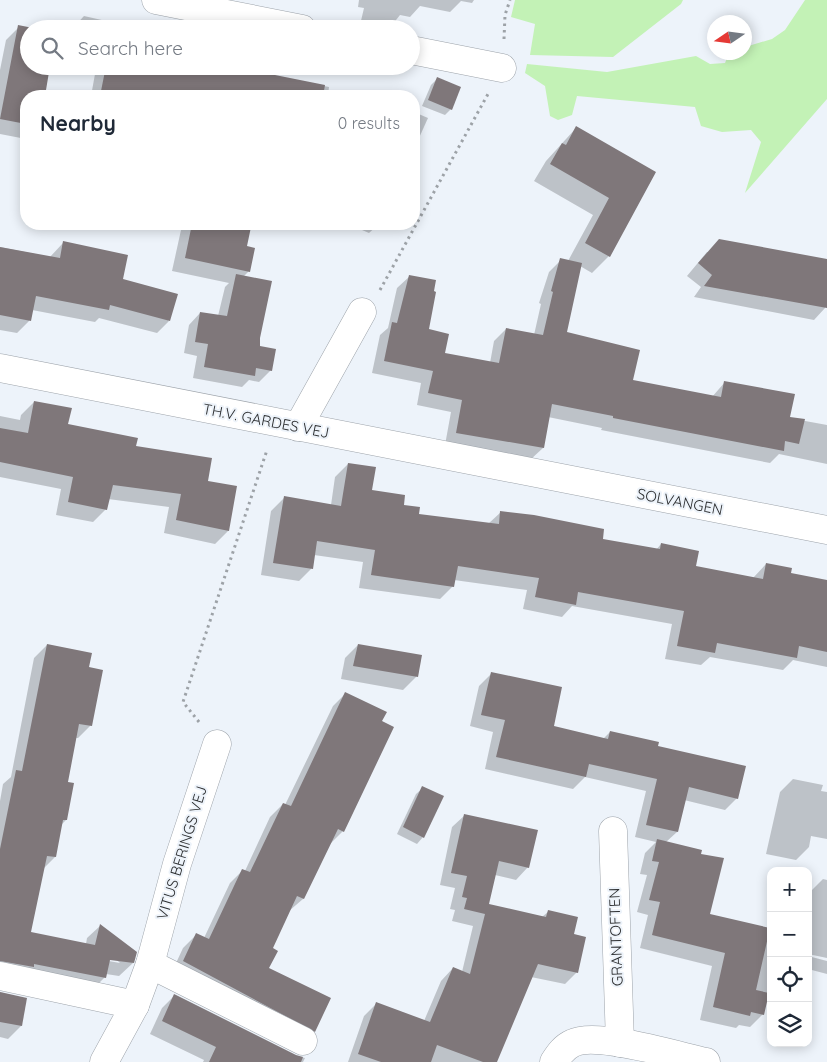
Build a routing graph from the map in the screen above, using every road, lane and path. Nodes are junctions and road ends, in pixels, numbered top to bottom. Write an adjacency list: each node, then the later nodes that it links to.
1 (156, 0): 3 (street)
2 (510, 0): 5 (path)
3 (257, 20)
4 (420, 52): 5 (street)
5 (502, 68): 6 (path)
6 (420, 218)
7 (413, 230): 8 (path)
8 (362, 312): 10 (street)
9 (0, 368): 10 (street, TH.V. GARDES VEJ)
10 (287, 425): 11 (street, TH.V. GARDES VEJ); 13 (path)
11 (533, 474): 12 (street, SOLVANGEN)
12 (827, 530)
13 (217, 744): 15 (street, VITUS BERINGS VEJ)
14 (613, 831): 19 (street, GRANTOFTEN)
15 (150, 964): 17 (street, VITUS BERINGS VEJ); 18 (street)
16 (0, 976): 17 (street)
17 (135, 1005): 20 (street, VITUS BERINGS VEJ)
18 (303, 1041)
19 (620, 1043): 21 (street); 22 (street)
20 (104, 1062)
21 (554, 1062)
22 (706, 1062)

